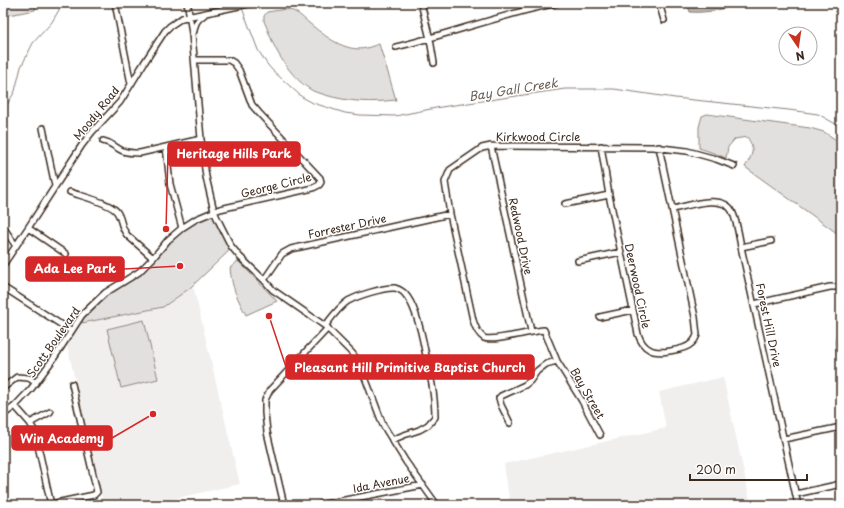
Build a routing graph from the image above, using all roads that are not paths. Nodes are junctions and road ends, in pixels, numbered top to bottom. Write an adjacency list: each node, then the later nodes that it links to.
1 (115, 3): 16 (street)
2 (186, 3): 9 (street)
3 (252, 3): 8 (street, Moody Road)
4 (421, 3): 12 (street)
5 (557, 3): 7 (street)
6 (659, 3): 10 (street)
7 (531, 6): 12 (street)
8 (210, 12): 9 (street, Moody Road); 11 (street)
9 (190, 16): 11 (street); 16 (street, Moody Road)
10 (664, 20)
11 (192, 34): 14 (street)
12 (430, 39): 13 (street); 15 (street)
13 (396, 48)
14 (195, 60): 18 (street); 30 (street, George Circle)
15 (434, 63)
16 (131, 84): 25 (street, Moody Road)
17 (43, 128): 25 (street)
18 (201, 139): 22 (street); 30 (street)
19 (103, 141): 22 (street)
20 (491, 146): 21 (street, Kirkwood Circle); 31 (street, Kirkwood Circle); 52 (street, Redwood Drive)
21 (601, 146): 23 (street, Kirkwood Circle); 27 (street, Deerwood Circle)
22 (166, 147): 34 (street)
23 (659, 147): 24 (street, Kirkwood Circle); 29 (street, Deerwood Circle)
24 (734, 166)
25 (56, 186): 33 (street, Moody Road)
26 (70, 192): 40 (street)
27 (609, 195): 28 (street); 38 (street, Deerwood Circle)
28 (565, 204)
29 (672, 209): 37 (street, Forest Hill Drive); 47 (street, Deerwood Circle)
30 (214, 211): 34 (street, Scott Boulevard); 43 (street)
31 (450, 214): 43 (street, Forrester Drive); 52 (street, Kirkwood Circle)
32 (3, 227): 36 (street)
33 (28, 228): 36 (street, Moody Road); 39 (street)
34 (182, 228): 40 (street, Scott Boulevard)
35 (771, 241): 37 (street)
36 (16, 246): 42 (street, Moody Road)
37 (741, 247): 46 (street, Forest Hill Drive)
38 (621, 252): 41 (street); 47 (street, Deerwood Circle)
39 (66, 254)
40 (153, 258): 51 (street, Scott Boulevard)
41 (578, 261)
42 (3, 265)
43 (264, 280): 50 (street)
44 (3, 287): 51 (street)
45 (841, 287): 46 (street)
46 (754, 304): 65 (street, Forest Hill Drive)
47 (633, 310): 48 (street)
48 (600, 317)
49 (841, 326): 53 (street)
50 (326, 327): 66 (street); 66 (street); 71 (street)
51 (71, 331): 55 (street, Scott Boulevard)
52 (531, 331): 54 (street, Bay Street)
53 (841, 360)
54 (557, 361): 62 (street); 64 (street, Bay Street)
55 (36, 383): 57 (street); 58 (street, Scott Boulevard)
56 (72, 384): 70 (street)
57 (3, 388)
58 (15, 406): 60 (street, Scott Boulevard); 61 (street)
59 (50, 412): 61 (street)
60 (3, 415)
61 (30, 423): 70 (street)
62 (510, 423)
63 (841, 427): 65 (street)
64 (600, 435)
65 (784, 439): 69 (street, Forest Hill Drive)
66 (392, 440): 68 (street)
67 (841, 484): 69 (street)
68 (423, 485): 72 (street, Ida Avenue); 73 (street)
69 (796, 494): 74 (street, Forest Hill Drive)
70 (49, 505)
71 (284, 505)
72 (319, 505)
73 (437, 505)
74 (798, 505)

